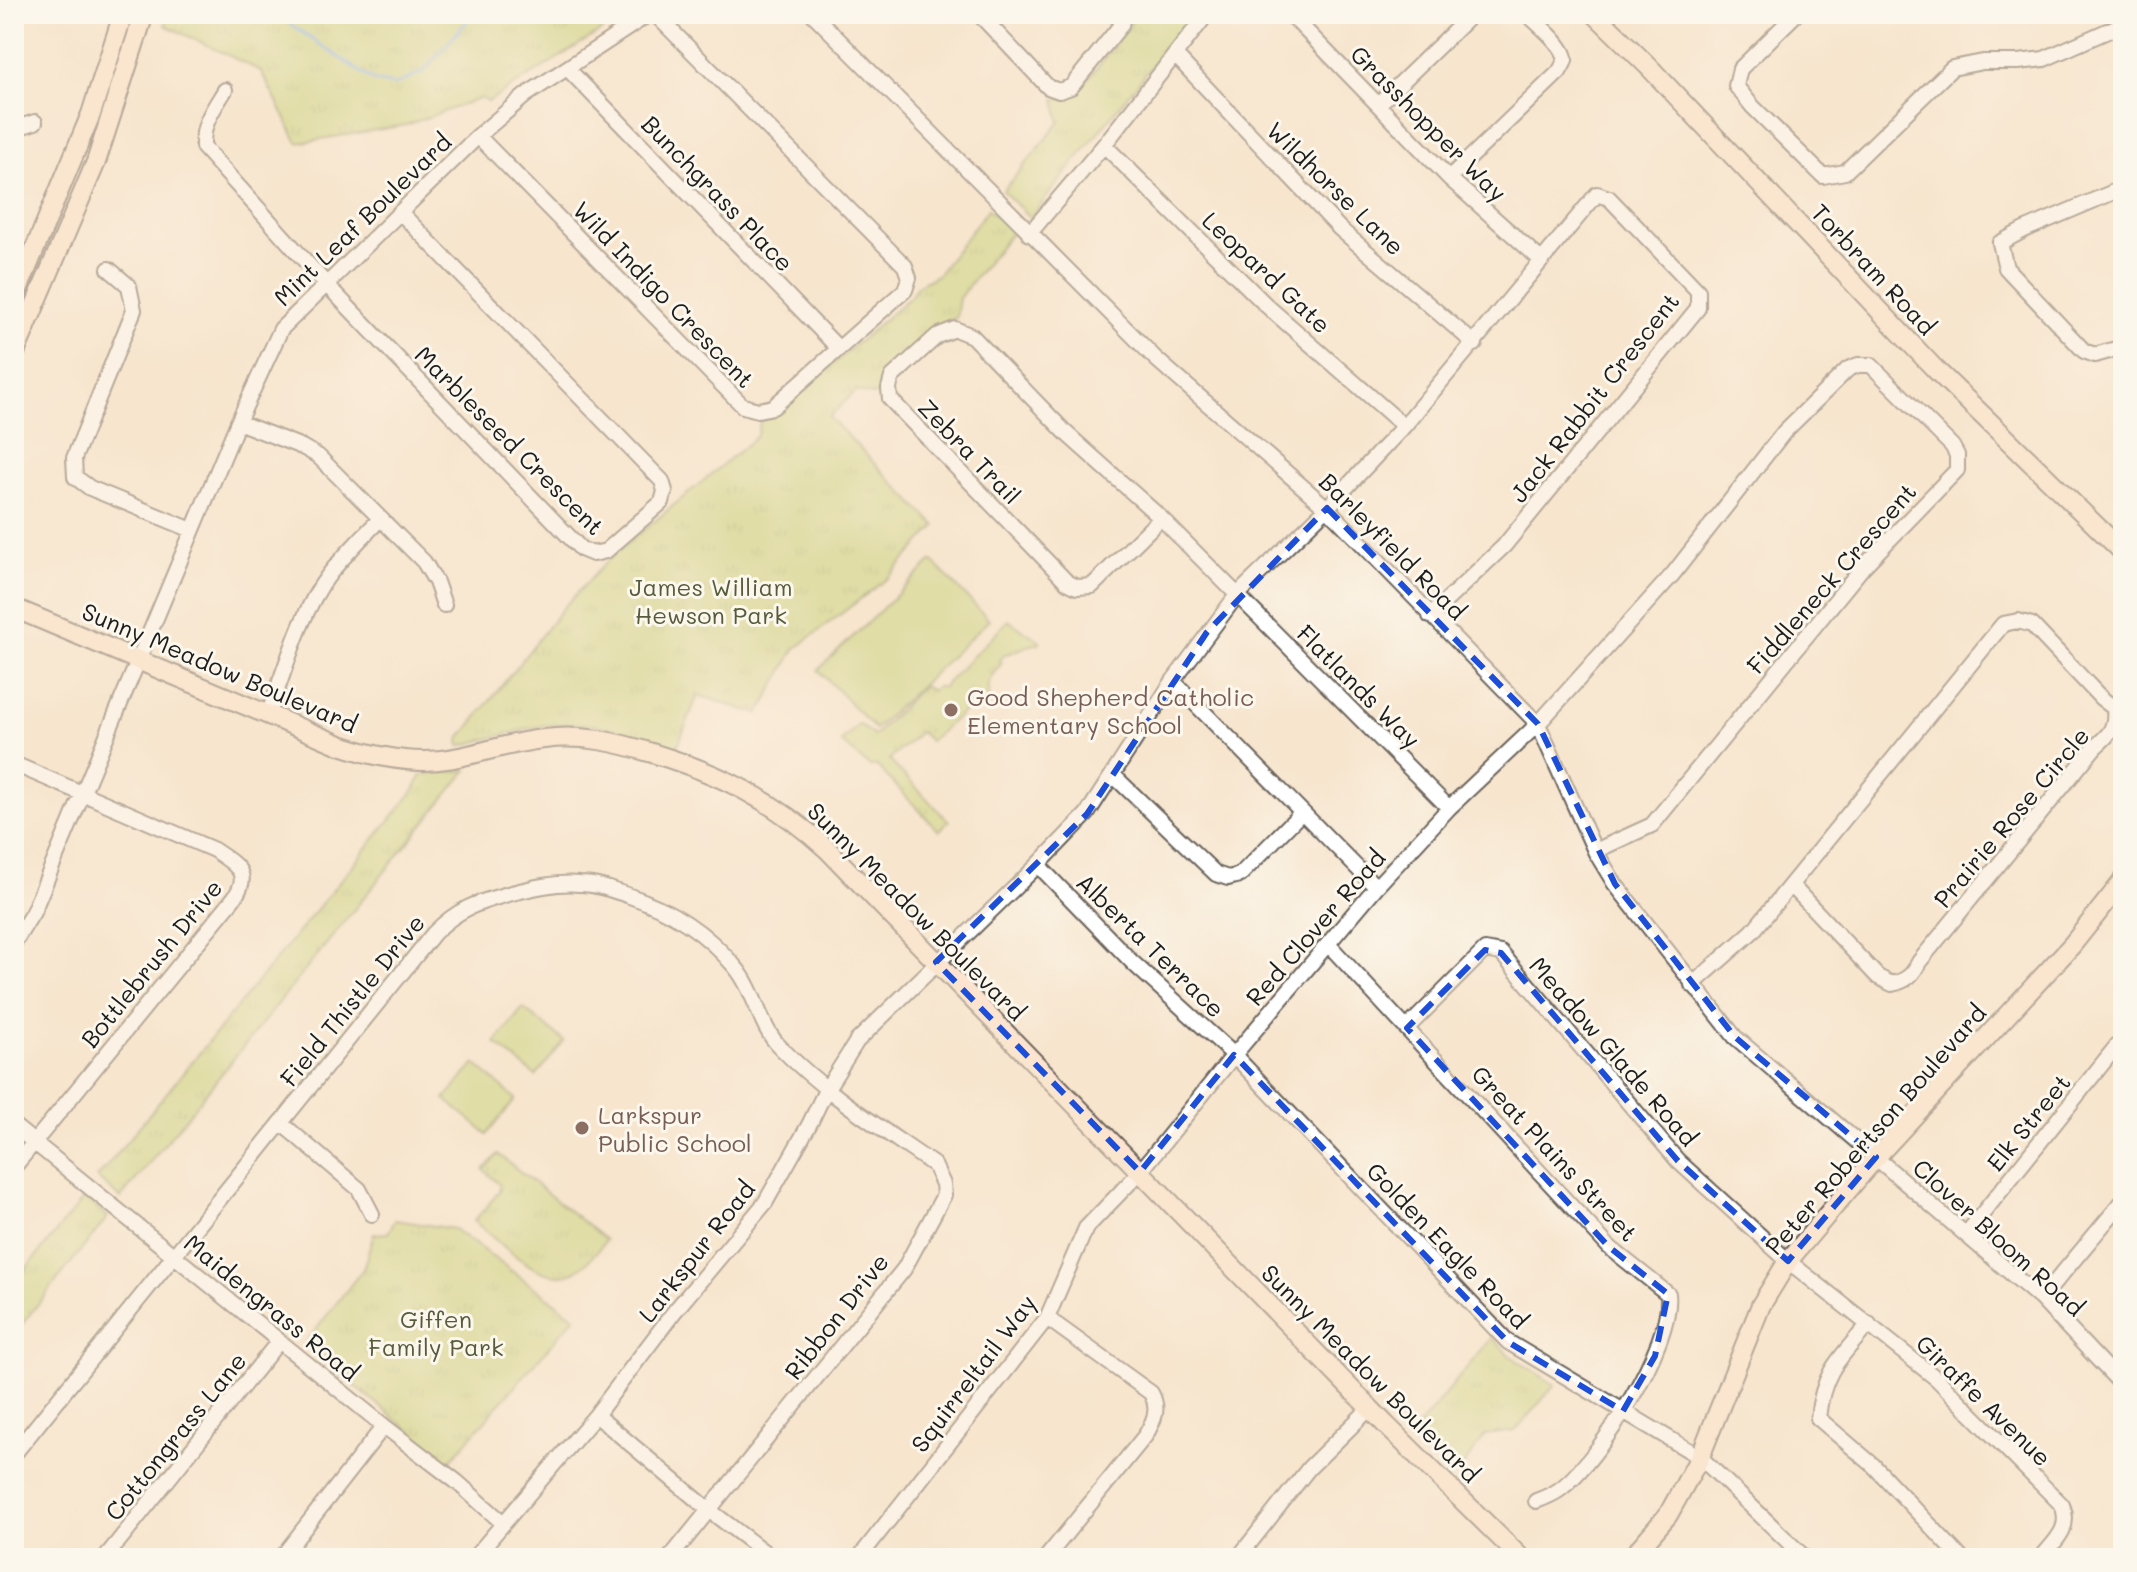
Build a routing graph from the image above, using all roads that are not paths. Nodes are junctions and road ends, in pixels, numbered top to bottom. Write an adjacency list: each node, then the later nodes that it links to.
1 (123, 14): 29 (street)
2 (144, 14): 33 (street)
3 (652, 14): 15 (street, Mint Leaf Boulevard); 32 (street, Wild Indigo Crescent)
4 (813, 14): 25 (street, Barleyfield Road)
5 (979, 14): 6 (street)
6 (1124, 14)
7 (1207, 14): 14 (street)
8 (1290, 14): 17 (street, Grasshopper Way)
9 (1472, 14): 17 (street)
10 (1527, 14): 22 (street)
11 (1595, 14): 40 (street, Torbram Road)
12 (1796, 14): 13 (street)
13 (2123, 24)
14 (1175, 55): 21 (street); 30 (street, Wildhorse Lane)
15 (567, 68): 20 (street, Mint Leaf Boulevard); 32 (street, Bunchgrass Place)
16 (225, 90): 28 (street, Marbleseed Crescent)
17 (1378, 105): 22 (street, Grasshopper Way)
18 (35, 122): 19 (street)
19 (14, 129)
20 (478, 136): 24 (street, Mint Leaf Boulevard); 32 (street, Wild Indigo Crescent)
21 (1104, 145): 25 (street); 35 (street, Leopard Gate)
22 (1449, 178): 26 (street, Grasshopper Way)
23 (2123, 188): 31 (street)
24 (400, 212): 28 (street, Mint Leaf Boulevard); 28 (street, Marbleseed Crescent)
25 (1029, 234): 36 (street, Barleyfield Road)
26 (1541, 260): 30 (street, Jack Rabbit Crescent); 44 (street, Jack Rabbit Crescent)
27 (109, 269): 39 (street)
28 (325, 283): 34 (street, Mint Leaf Boulevard)
29 (16, 289)
30 (1475, 344): 35 (street, Jack Rabbit Crescent)
31 (2123, 347)
32 (838, 348)
33 (14, 355)
34 (238, 422): 38 (street); 39 (street, Mint Leaf Boulevard)
35 (1404, 426): 36 (street, Jack Rabbit Crescent)
36 (1327, 508): 41 (street, Jack Rabbit Crescent); 44 (street, Barleyfield Road)
37 (1161, 518): 37 (street, Zebra Trail); 41 (street, Zebra Trail)
38 (379, 520): 42 (street); 47 (street)
39 (192, 530): 45 (street, Mint Leaf Boulevard)
40 (2123, 552)
41 (1237, 595): 46 (street, Jack Rabbit Crescent); 52 (street, Flatlands Way)
42 (444, 605)
43 (14, 608): 45 (street, Sunny Meadow Boulevard)
44 (1430, 616): 48 (street, Barleyfield Road)
45 (138, 660): 47 (street, Sunny Meadow Boulevard); 51 (street, Mint Leaf Boulevard)
46 (1173, 681): 50 (street, Jack Rabbit Crescent); 53 (street)
47 (268, 715): 61 (street, Sunny Meadow Boulevard)
48 (1538, 724): 52 (street, Red Clover Road); 54 (street, Barleyfield Road); 54 (street, Fiddleneck Crescent)
49 (14, 764): 51 (street)
50 (1113, 775): 53 (street); 55 (street, Larkspur Road)
51 (83, 792): 59 (street, Mint Leaf Boulevard); 69 (street, Bottlebrush Drive)
52 (1449, 808): 57 (street, Red Clover Road)
53 (1302, 812): 57 (street)
54 (1595, 851): 62 (street, Barleyfield Road)
55 (1038, 865): 61 (street, Larkspur Road); 65 (street, Alberta Terrace)
56 (1791, 885): 56 (street, Prairie Rose Circle); 62 (street, Prairie Rose Circle)
57 (1376, 887): 60 (street, Red Clover Road)
58 (2120, 892): 70 (street, Peter Robertson Boulevard)
59 (14, 943)
60 (1328, 944): 63 (street, Great Plains Street); 65 (street, Red Clover Road)
61 (936, 962): 66 (street, Larkspur Road); 72 (street, Sunny Meadow Boulevard)
62 (1692, 985): 70 (street, Barleyfield Road)
63 (1407, 1028): 77 (street, Meadow Glade Road); 84 (street, Great Plains Street)
64 (2123, 1038): 75 (street, Elk Street)
65 (1234, 1055): 72 (street, Red Clover Road); 84 (street, Golden Eagle Road)
66 (826, 1090): 67 (street, Field Thistle Drive); 85 (street, Larkspur Road); 90 (street, Ribbon Drive)
67 (281, 1123): 74 (street); 76 (street, Field Thistle Drive)
68 (14, 1126): 69 (street, Maidengrass Road)
69 (34, 1142): 71 (street); 76 (street, Maidengrass Road)
70 (1876, 1157): 75 (street, Clover Bloom Road); 77 (street, Peter Robertson Boulevard)
71 (14, 1167)
72 (1140, 1172): 79 (street, Squirreltail Way); 83 (street, Sunny Meadow Boulevard)
73 (2123, 1201): 78 (street)
74 (372, 1214)
75 (1967, 1233): 78 (street, Clover Bloom Road)
76 (173, 1255): 81 (street, Maidengrass Road); 87 (street, Field Thistle Drive)
77 (1788, 1261): 80 (street, Giraffe Avenue); 88 (street, Peter Robertson Boulevard)
78 (2041, 1299): 82 (street, Clover Bloom Road)
79 (1047, 1318): 97 (street, Squirreltail Way); 98 (street)
80 (1869, 1324): 103 (street); 104 (street, Giraffe Avenue)
81 (279, 1341): 86 (street, Maidengrass Road); 92 (street, Cottongrass Lane)
82 (2120, 1377)
83 (1370, 1408): 99 (street); 100 (street, Sunny Meadow Boulevard)
84 (1623, 1411): 88 (street, Golden Eagle Road); 89 (street)
85 (596, 1415): 90 (street); 91 (street, Larkspur Road)
86 (384, 1426): 91 (street, Maidengrass Road); 93 (street)
87 (14, 1454)
88 (1700, 1457): 101 (street, Peter Robertson Boulevard); 102 (street)
89 (1536, 1501)
90 (709, 1510): 95 (street, Ribbon Drive); 96 (street)
91 (503, 1523): 94 (street, Larkspur Road)
92 (105, 1558)
93 (281, 1558)
94 (474, 1558)
95 (670, 1558)
96 (772, 1558)
97 (859, 1558)
98 (1046, 1558)
99 (1238, 1558)
100 (1521, 1558)
101 (1631, 1558)
102 (1805, 1558)
103 (1961, 1558)
104 (2041, 1558)

